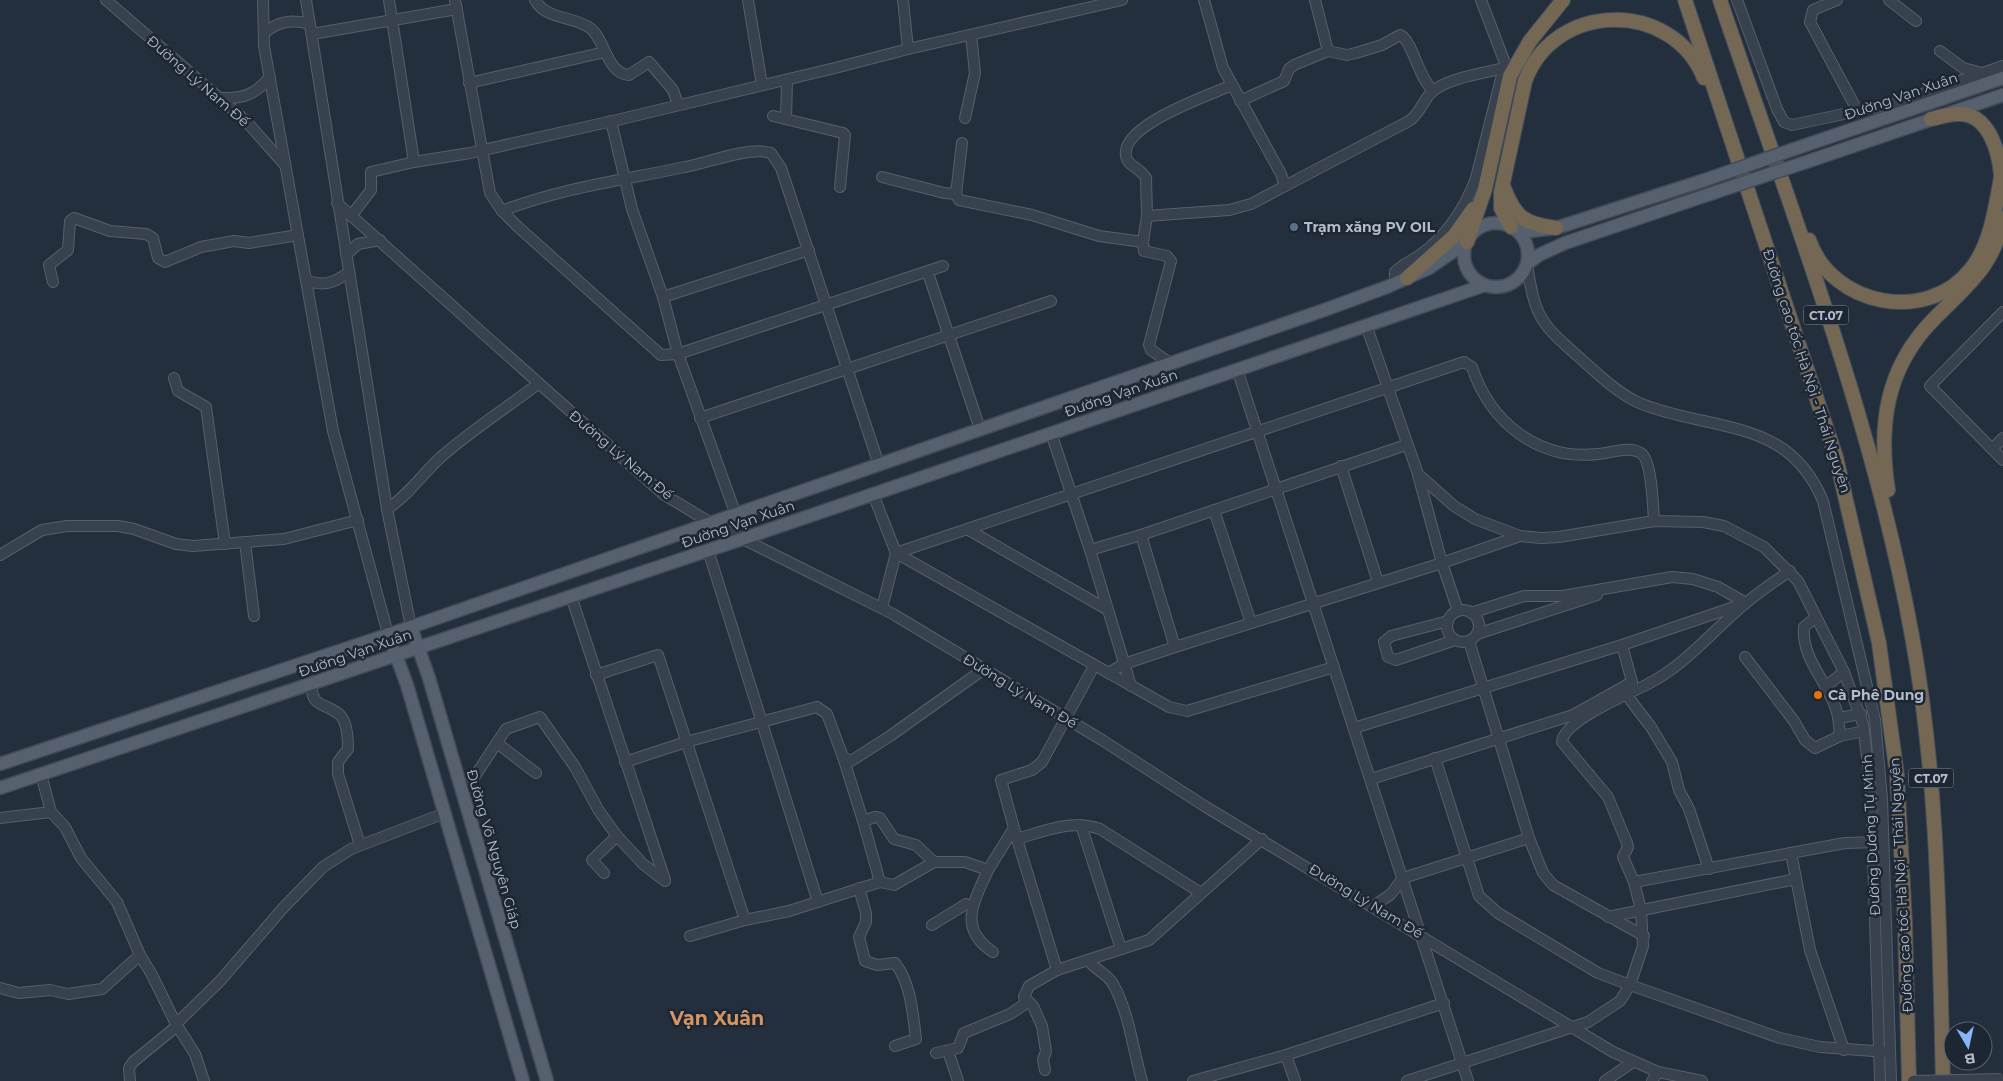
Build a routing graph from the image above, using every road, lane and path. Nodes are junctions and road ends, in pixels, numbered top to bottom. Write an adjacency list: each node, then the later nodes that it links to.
1 (106, 0): 40 (street, Đường Lý Nam Đế)
2 (263, 0): 23 (street)
3 (306, 0): 22 (street)
4 (389, 0): 20 (street)
5 (535, 0): 28 (street)
6 (748, 0): 36 (street)
7 (903, 0): 25 (street)
8 (1122, 0): 24 (street)
9 (1204, 0): 37 (street)
10 (1315, 0): 26 (street)
11 (1481, 0): 30 (street)
12 (1563, 0): 59 (highway)
13 (1685, 0): 86 (highway, Đường cao tốc Hà Nội - Thái Nguyên / CT.07)
14 (1720, 0): 144 (highway, CT.07)
15 (1728, 0): 53 (highway)
16 (1737, 0): 43 (street)
17 (1837, 0): 43 (street)
18 (1889, 0): 21 (street)
19 (456, 5): 20 (street); 35 (street)
20 (392, 20): 22 (street); 51 (street)
21 (1916, 20)
22 (311, 29): 23 (street); 61 (street)
23 (264, 33): 32 (street)
24 (971, 35): 25 (street); 45 (street)
25 (908, 49): 34 (street)
26 (1328, 51): 38 (street); 41 (street)
27 (1940, 51): 31 (street)
28 (605, 52): 35 (street); 42 (street)
29 (2003, 66): 31 (street)
30 (1504, 68): 38 (street); 79 (street)
31 (1982, 74): 43 (street)
32 (270, 77): 40 (street); 52 (street)
33 (2003, 78): 67 (main road, Đường Vạn Xuân, bridge)
34 (787, 80): 36 (street); 47 (street)
35 (469, 84): 50 (street)
36 (762, 85): 42 (street)
37 (1232, 85): 41 (street); 64 (street)
38 (1433, 90): 57 (street)
39 (2003, 95): 46 (main road)
40 (219, 98): 52 (street, Đường Lý Nam Đế)
41 (1240, 101): 57 (street)
42 (678, 106): 48 (street)
43 (1856, 110)
44 (773, 116): 47 (street)
45 (965, 118)
46 (1931, 119): 53 (highway); 74 (main road, bridge)
47 (786, 120): 58 (street)
48 (611, 121): 50 (street); 55 (street)
49 (962, 143): 60 (street)
50 (481, 151): 51 (street); 62 (street)
51 (414, 162): 63 (street)
52 (286, 166): 68 (street)
53 (2002, 171)
54 (882, 177): 60 (street)
55 (624, 178): 62 (street); 72 (street); 82 (street)
56 (1503, 184): 66 (highway); 67 (highway); 86 (highway)
57 (1285, 186): 64 (street)
58 (840, 187)
59 (1485, 189): 71 (highway); 79 (highway)
60 (956, 194): 70 (street)
61 (337, 203): 63 (street, Đường Lý Nam Đế); 73 (street)
62 (502, 211): 89 (street)
63 (350, 216): 69 (street, Đường Lý Nam Đế)
64 (1147, 216): 70 (street)
65 (2003, 218): 144 (highway)
66 (1511, 227): 67 (main road); 71 (main road); 74 (main road)
67 (1556, 228)
68 (298, 235): 78 (street); 80 (street)
69 (380, 240): 73 (street); 94 (street, Đường Lý Nam Đế)
70 (1142, 242): 90 (street)
71 (1467, 242): 79 (main road, Đường Vạn Xuân); 81 (main road)
72 (809, 250): 82 (street); 84 (street)
73 (346, 254): 76 (street)
74 (1527, 264): 81 (main road); 195 (street, Đường Dương Tự Minh)
75 (943, 266): 77 (street)
76 (349, 272): 78 (street); 110 (street)
77 (928, 273): 84 (street); 88 (street)
78 (306, 280): 113 (street)
79 (1401, 280): 90 (main road, Đường Vạn Xuân)
80 (54, 282)
81 (1485, 285): 87 (main road, Đường Vạn Xuân)
82 (662, 296): 89 (street)
83 (1051, 301): 88 (street)
84 (828, 304): 89 (street); 92 (street)
85 (2003, 312): 102 (street)
86 (1792, 318): 256 (highway, Đường cao tốc Hà Nội - Thái Nguyên / CT.07)
87 (1366, 325): 91 (main road, Đường Vạn Xuân); 95 (street, Đường Dương Tự Minh)
88 (949, 336): 92 (street); 97 (street)
89 (678, 354): 96 (street)
90 (1170, 363): 97 (main road, Đường Vạn Xuân)
91 (1237, 369): 98 (street); 99 (main road, Đường Vạn Xuân)
92 (847, 370): 96 (street); 104 (street)
93 (174, 378): 121 (street)
94 (538, 384): 110 (street); 115 (street, Đường Lý Nam Đế)
95 (1386, 388): 98 (street); 101 (street, Đường Dương Tự Minh); 114 (street)
96 (700, 418): 112 (street)
97 (980, 430): 104 (main road, Đường Vạn Xuân)
98 (1257, 431): 107 (street); 109 (street)
99 (1051, 433): 108 (main road, Đường Vạn Xuân); 109 (street)
100 (2003, 438): 102 (street)
101 (1406, 445): 105 (street); 106 (street, Đường Dương Tự Minh)
102 (1992, 449): 103 (street)
103 (2003, 460)
104 (879, 465): 112 (main road, Đường Vạn Xuân)
105 (1342, 466): 107 (street); 128 (street)
106 (1418, 474): 118 (street, Đường Dương Tự Minh); 126 (street)
107 (1276, 488): 111 (street); 132 (street)
108 (873, 494): 119 (main road, Đường Vạn Xuân); 124 (street)
109 (1072, 494): 116 (street); 123 (street)
110 (387, 509): 141 (street)
111 (1214, 510): 117 (street); 140 (street)
112 (736, 515): 115 (main road, Đường Vạn Xuân)
113 (358, 520): 120 (street); 142 (street)
114 (1654, 521): 118 (street, Đường Dương Tự Minh); 127 (street, Đường Dương Tự Minh)
115 (711, 523): 119 (street, Đường Lý Nam Đế); 141 (main road, Đường Vạn Xuân)
116 (967, 529): 124 (street); 134 (street)
117 (1141, 535): 123 (street); 148 (street)
118 (1520, 536): 126 (street)
119 (745, 538): 122 (main road, Đường Vạn Xuân); 133 (street, Đường Lý Nam Đế)
120 (245, 542): 121 (street); 137 (street)
121 (225, 544): 125 (street)
122 (708, 550): 130 (main road, Đường Vạn Xuân); 167 (street)
123 (1090, 550): 134 (street)
124 (896, 553): 133 (street); 153 (street)
125 (0, 554)
126 (1442, 563): 128 (street); 135 (street)
127 (1790, 571): 131 (street); 138 (street, Đường Dương Tự Minh)
128 (1378, 582): 132 (street)
129 (1628, 585): 131 (street); 136 (street); 143 (street)
130 (571, 596): 149 (main road, Đường Vạn Xuân); 158 (street)
131 (1746, 603): 147 (street); 163 (street)
132 (1314, 604): 140 (street); 154 (street)
133 (882, 608): 155 (street, Đường Lý Nam Đế)
134 (1108, 610): 152 (street)
135 (1458, 611): 136 (street); 139 (street)
136 (1471, 613): 143 (street)
137 (254, 616)
138 (1816, 617): 156 (street, Đường Dương Tự Minh); 161 (street)
139 (1448, 621): 145 (street); 145 (street)
140 (1251, 623): 148 (street)
141 (411, 627): 142 (main road, Đường Vạn Xuân); 149 (main road, Đường Võ Nguyên Giáp)
142 (388, 634): 150 (main road); 177 (main road, Đường Vạn Xuân)
143 (1477, 634): 146 (street)
144 (1913, 636): 258 (highway, CT.07)
145 (1455, 640): 146 (street)
146 (1469, 641): 162 (street)
147 (1622, 645): 162 (street); 163 (street)
148 (1175, 646): 152 (street)
149 (418, 648): 150 (main road, Đường Vạn Xuân); 182 (main road, Đường Võ Nguyên Giáp)
150 (396, 655): 159 (main road, Đường Vạn Xuân); 184 (main road)
151 (1744, 656): 170 (street)
152 (1124, 664): 157 (street); 160 (street)
153 (1094, 666): 157 (street); 165 (street)
154 (1334, 667): 160 (street); 168 (street)
155 (984, 669): 165 (street, Đường Lý Nam Đế); 174 (street)
156 (1844, 672): 161 (street); 164 (street, Đường Dương Tự Minh)
157 (1108, 673): 160 (street)
158 (596, 675): 172 (street); 176 (street)
159 (312, 683): 179 (main road, Đường Vạn Xuân); 196 (street)
160 (1131, 686)
161 (1826, 686): 166 (street)
162 (1483, 688): 168 (street); 171 (street)
163 (1631, 688): 171 (street); 200 (street); 206 (street)
164 (1860, 714): 166 (street); 169 (street, Đường Dương Tự Minh)
165 (1066, 718): 190 (street); 194 (street, Đường Lý Nam Đế)
166 (1838, 718): 170 (street)
167 (761, 722): 172 (street); 174 (street); 209 (street)
168 (1354, 728): 180 (street)
169 (1864, 731): 170 (street); 195 (street, Đường Dương Tự Minh)
170 (1840, 736)
171 (1499, 737): 175 (street); 192 (street)
172 (686, 742): 176 (street); 214 (street)
173 (497, 743): 178 (street); 182 (street); 191 (street)
174 (843, 757): 187 (street)
175 (1435, 758): 180 (street); 198 (street)
176 (625, 762): 191 (street)
177 (0, 764)
178 (536, 773)
179 (41, 774): 181 (main road, Đường Vạn Xuân); 183 (street)
180 (1371, 779): 203 (street)
181 (0, 788)
182 (463, 794): 186 (main road, Đường Võ Nguyên Giáp)
183 (51, 812): 185 (street); 221 (street)
184 (445, 813): 189 (main road); 196 (street)
185 (0, 818)
186 (470, 821): 189 (main road); 245 (main road, Đường Võ Nguyên Giáp)
187 (863, 821): 199 (street); 205 (street)
188 (1081, 824): 193 (street); 208 (street); 219 (street)
189 (449, 827): 244 (main road)
190 (1014, 828): 193 (street); 201 (street)
191 (617, 836): 202 (street)
192 (1529, 838): 198 (street); 213 (street)
193 (1017, 839): 223 (street)
194 (1262, 839): 208 (street); 211 (street, Đường Lý Nam Đế)
195 (1877, 842): 197 (street); 233 (street, Đường Dương Tự Minh)
196 (360, 845): 228 (street)
197 (1791, 854): 200 (street); 204 (street)
198 (1468, 858): 203 (street); 224 (street)
199 (934, 862): 201 (street); 205 (street)
200 (1709, 869): 206 (street)
201 (988, 870): 210 (street)
202 (604, 873)
203 (1403, 878): 211 (street); 216 (street)
204 (1796, 879): 212 (street); 231 (street)
205 (880, 882): 207 (street)
206 (1634, 882): 212 (street)
207 (859, 888): 209 (street); 230 (street)
208 (1201, 893): 219 (street)
209 (818, 902): 214 (street)
210 (971, 902): 215 (street); 220 (street)
211 (1374, 906): 216 (street, Đường Lý Nam Đế)
212 (1640, 910): 213 (street); 218 (street)
213 (1608, 917): 218 (street)
214 (745, 920): 217 (street)
215 (932, 925)
216 (1422, 935): 227 (street); 229 (street, Đường Lý Nam Đế)
217 (690, 936)
218 (1644, 936): 224 (street)
219 (1121, 949): 222 (street)
220 (993, 952)
221 (140, 955): 225 (street); 228 (street)
222 (1088, 960): 223 (street); 247 (street)
223 (1057, 970): 226 (street)
224 (1630, 985): 229 (street); 231 (street)
225 (0, 988)
226 (1028, 1002): 232 (street); 238 (street)
227 (1444, 1003): 235 (street); 237 (street)
228 (176, 1025): 242 (street); 243 (street)
229 (1572, 1028): 236 (street, Đường Lý Nam Đế); 237 (street)
230 (895, 1046)
231 (1844, 1050): 233 (street)
232 (948, 1051): 234 (street); 246 (street)
233 (1885, 1052): 254 (street, Đường Dương Tự Minh); 255 (street, Đường Dương Tự Minh)
234 (936, 1053)
235 (1286, 1055): 248 (street); 249 (street)
236 (1633, 1062): 239 (street, Đường Lý Nam Đế); 252 (street)
237 (1463, 1063): 250 (street); 251 (street)
238 (1045, 1070)
239 (1655, 1077): 240 (street, Đường Lý Nam Đế)
240 (1672, 1078): 253 (street, Đường Lý Nam Đế)
241 (2002, 1079): 257 (street, bridge)
242 (130, 1081)
243 (204, 1081)
244 (523, 1081)
245 (547, 1081)
246 (958, 1081)
247 (1142, 1081)
248 (1193, 1081)
249 (1294, 1081)
250 (1407, 1081)
251 (1468, 1081)
252 (1605, 1081)
253 (1702, 1081)
254 (1880, 1081)
255 (1891, 1081)
256 (1909, 1081)
257 (1913, 1081)
258 (1943, 1081)

